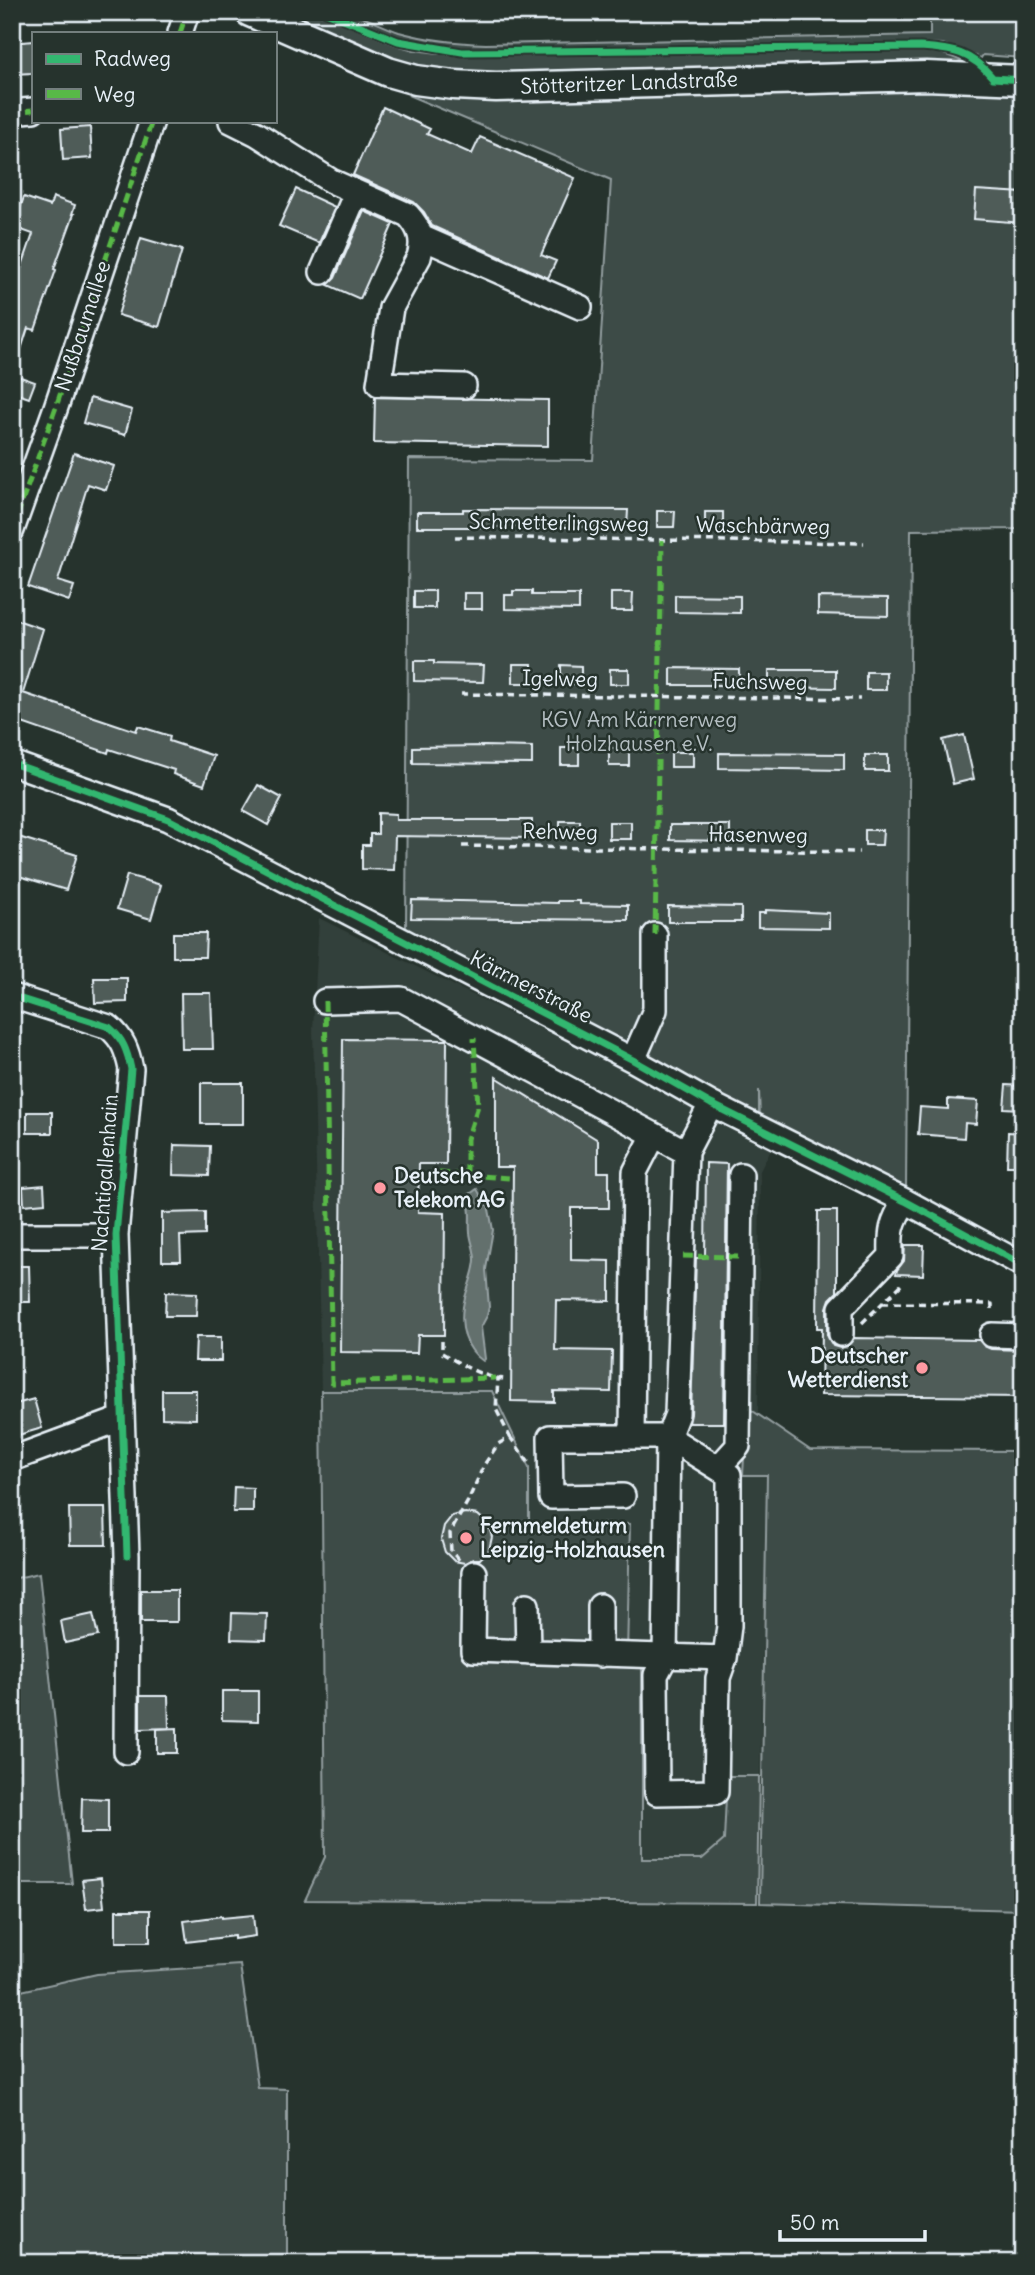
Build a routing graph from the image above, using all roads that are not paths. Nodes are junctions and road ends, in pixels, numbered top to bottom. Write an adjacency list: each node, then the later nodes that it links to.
1 (187, 12): 3 (street)
2 (250, 12): 4 (main road, Stötteritzer Landstraße)
3 (180, 32)
4 (1023, 80)
5 (32, 110): 6 (street)
6 (12, 112)
7 (152, 122): 14 (street, Nußbaumallee)
8 (233, 122): 9 (street)
9 (356, 193): 10 (street); 11 (street)
10 (421, 237): 12 (street); 13 (street)
11 (322, 272)
12 (580, 307)
13 (464, 386)
14 (12, 530)
15 (12, 763): 19 (street, Kärrnerstraße)
16 (655, 935): 19 (street)
17 (12, 996): 26 (street, Nachtigallenhain)
18 (325, 1001): 21 (street)
19 (633, 1060): 20 (street, Kärrnerstraße)
20 (711, 1104): 22 (street); 24 (street, Kärrnerstraße)
21 (654, 1135): 22 (street); 32 (street)
22 (686, 1152): 33 (street)
23 (741, 1175): 35 (street)
24 (905, 1201): 27 (street, Kärrnerstraße); 28 (street)
25 (12, 1235): 26 (street)
26 (116, 1235): 31 (street, Nachtigallenhain)
27 (1023, 1265)
28 (851, 1334)
29 (992, 1335): 30 (street)
30 (1023, 1336)
31 (121, 1419): 34 (street); 44 (street, Nachtigallenhain)
32 (632, 1437): 33 (street); 36 (street)
33 (668, 1437): 35 (street); 42 (street)
34 (12, 1459)
35 (718, 1468): 43 (street)
36 (622, 1496)
37 (474, 1573): 40 (street)
38 (527, 1605): 40 (street)
39 (600, 1606): 41 (street)
40 (528, 1652): 41 (street)
41 (600, 1655): 42 (street)
42 (664, 1658): 43 (street); 43 (street)
43 (726, 1658)
44 (126, 1752)

